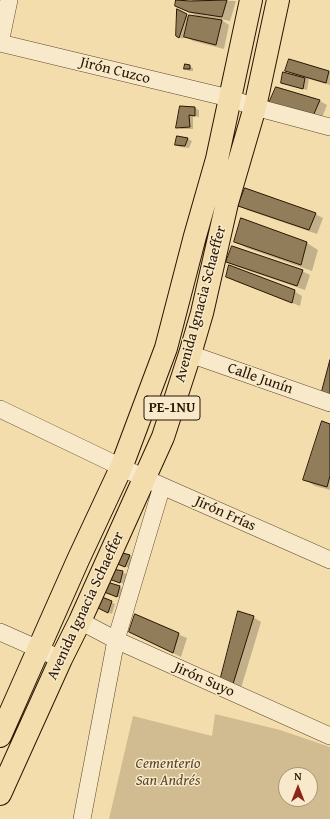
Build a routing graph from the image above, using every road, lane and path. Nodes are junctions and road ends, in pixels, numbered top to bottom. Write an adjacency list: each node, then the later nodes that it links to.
1 (9, 0): 4 (street)
2 (252, 0): 5 (main road, Avenida Ignacia Schaeffer / PE-1NU)
3 (278, 0): 6 (main road, Avenida Ignacia Schaeffer / PE-1NU)
4 (0, 43): 5 (street, Jirón Cuzco)
5 (229, 98): 6 (street, Jirón Cuzco); 11 (main road, Avenida Ignacia Schaeffer / PE-1NU)
6 (255, 107): 7 (street, Jirón Cuzco); 8 (main road, Avenida Ignacia Schaeffer / PE-1NU)
7 (330, 127)
8 (190, 354): 9 (street, Calle Junín); 12 (main road, Avenida Ignacia Schaeffer / PE-1NU)
9 (330, 403)
10 (0, 408): 11 (street, Jirón Frías)
11 (121, 468): 12 (street, Jirón Frías); 17 (main road, Avenida Ignacia Schaeffer / PE-1NU)
12 (153, 482): 13 (street, Jirón Frías); 14 (main road, Avenida Ignacia Schaeffer / PE-1NU); 16 (street)
13 (330, 560)
14 (80, 621): 16 (street, Jirón Suyo); 18 (main road, Avenida Ignacia Schaeffer / PE-1NU)
15 (0, 632): 17 (street)
16 (116, 640): 20 (street, Jirón Suyo); 22 (street)
17 (39, 648): 18 (street); 19 (main road, Avenida Ignacia Schaeffer / PE-1NU)
18 (61, 658): 21 (main road, Avenida Ignacia Schaeffer / PE-1NU)
19 (0, 736)
20 (330, 736)
21 (0, 794)
22 (82, 819)

